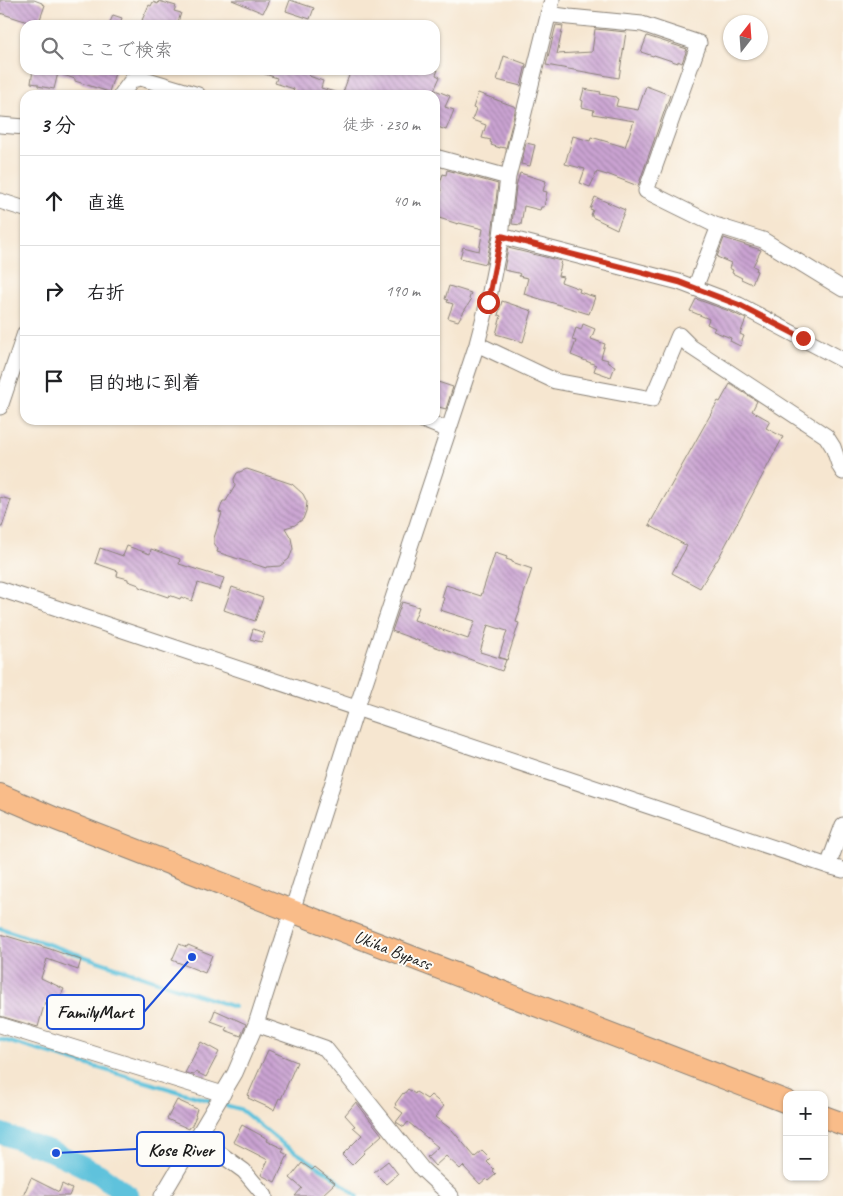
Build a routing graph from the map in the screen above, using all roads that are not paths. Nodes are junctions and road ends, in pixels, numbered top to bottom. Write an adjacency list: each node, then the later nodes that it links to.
1 (550, 7): 7 (street); 10 (street)
2 (125, 90): 3 (street)
3 (181, 90)
4 (0, 125): 5 (street)
5 (20, 127)
6 (440, 158): 7 (street)
7 (508, 177): 11 (street)
8 (0, 201): 9 (street)
9 (20, 207)
10 (719, 226): 12 (street); 13 (street)
11 (501, 236): 12 (street); 14 (street)
12 (695, 288): 16 (street)
13 (843, 289)
14 (477, 344): 19 (street); 20 (street)
15 (20, 347): 17 (street)
16 (843, 360)
17 (0, 407)
18 (436, 425): 19 (street)
19 (448, 430): 22 (street)
20 (843, 472)
21 (0, 590): 22 (street)
22 (356, 708): 25 (street); 27 (street)
23 (0, 795): 27 (highway, Ukiha Bypass)
24 (843, 825): 25 (street)
25 (828, 866): 26 (street)
26 (843, 870)
27 (292, 911): 28 (street); 31 (highway, Ukiha Bypass)
28 (256, 1024): 30 (street); 37 (street)
29 (0, 1025): 30 (street)
30 (224, 1094): 34 (street)
31 (783, 1100)
32 (828, 1118): 33 (highway)
33 (843, 1124)
34 (197, 1137): 35 (street); 36 (street)
35 (162, 1196)
36 (265, 1196)
37 (451, 1196)

